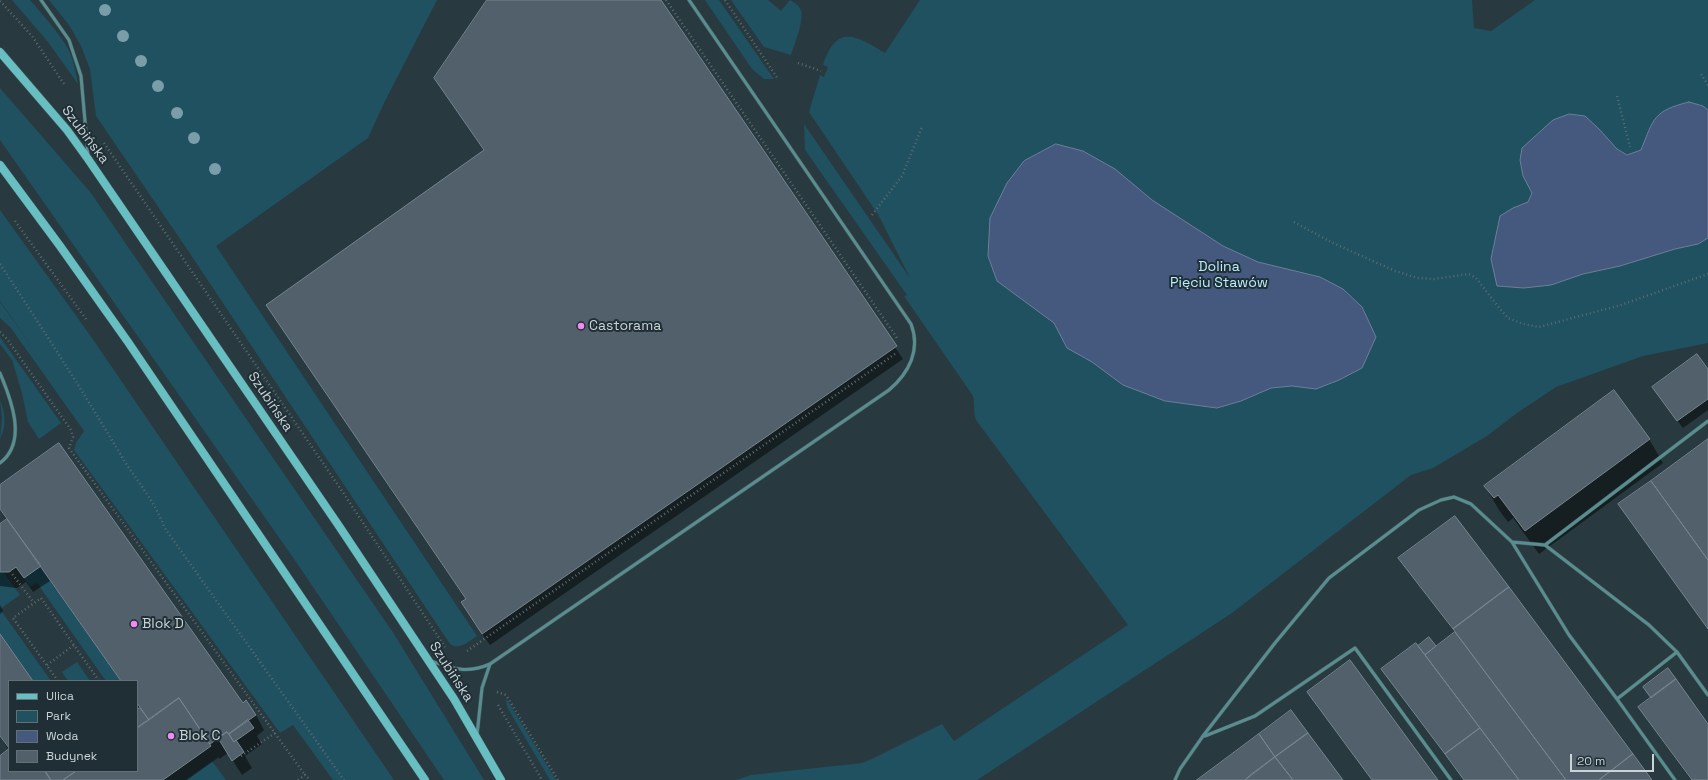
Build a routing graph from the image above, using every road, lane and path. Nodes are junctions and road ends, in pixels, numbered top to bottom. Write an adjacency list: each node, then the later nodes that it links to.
1 (41, 0): 13 (lane)
2 (666, 0): 26 (path)
3 (689, 0): 41 (lane)
4 (725, 0): 10 (path)
5 (0, 1): 13 (path)
6 (0, 52): 17 (main road, Szubińska)
7 (798, 63): 8 (path)
8 (821, 71)
9 (1701, 74): 11 (path)
10 (778, 79)
11 (1708, 85)
12 (1617, 96): 16 (path)
13 (85, 114): 17 (lane)
14 (922, 127): 19 (path)
15 (103, 140): 36 (path)
16 (1630, 147)
17 (88, 159): 40 (main road, Szubińska)
18 (0, 165): 58 (main road)
19 (872, 215)
20 (14, 218): 24 (path)
21 (1294, 222): 23 (path)
22 (0, 264): 57 (path)
23 (1708, 274)
24 (87, 320)
25 (0, 332): 50 (path)
26 (899, 342)
27 (898, 352): 37 (path)
28 (0, 372): 30 (lane)
29 (1708, 421): 32 (lane)
30 (0, 463)
31 (1512, 542): 32 (lane); 48 (lane); 51 (lane)
32 (1545, 545): 38 (lane)
33 (10, 571): 34 (path)
34 (34, 603): 35 (path); 42 (path)
35 (74, 645): 42 (path); 45 (path)
36 (446, 648)
37 (467, 651): 39 (path); 43 (path)
38 (1677, 652): 46 (lane); 48 (lane)
39 (462, 654)
40 (428, 660): 43 (lane); 52 (main road, Szubińska)
41 (490, 664): 43 (lane); 52 (lane)
42 (47, 665): 44 (path)
43 (479, 669)
44 (57, 680)
45 (98, 680)
46 (1708, 695)
47 (495, 697): 61 (path)
48 (1617, 699): 64 (lane)
49 (497, 703): 60 (path)
50 (274, 733): 53 (path); 54 (path)
51 (1203, 736): 62 (lane); 63 (lane)
52 (476, 738): 59 (main road, Szubińska)
53 (241, 756)
54 (305, 775): 55 (path); 56 (path)
55 (298, 780)
56 (310, 780)
57 (344, 780)
58 (425, 780)
59 (501, 780)
60 (542, 780)
61 (558, 780)
62 (1175, 780)
63 (1451, 780)
64 (1675, 780)

